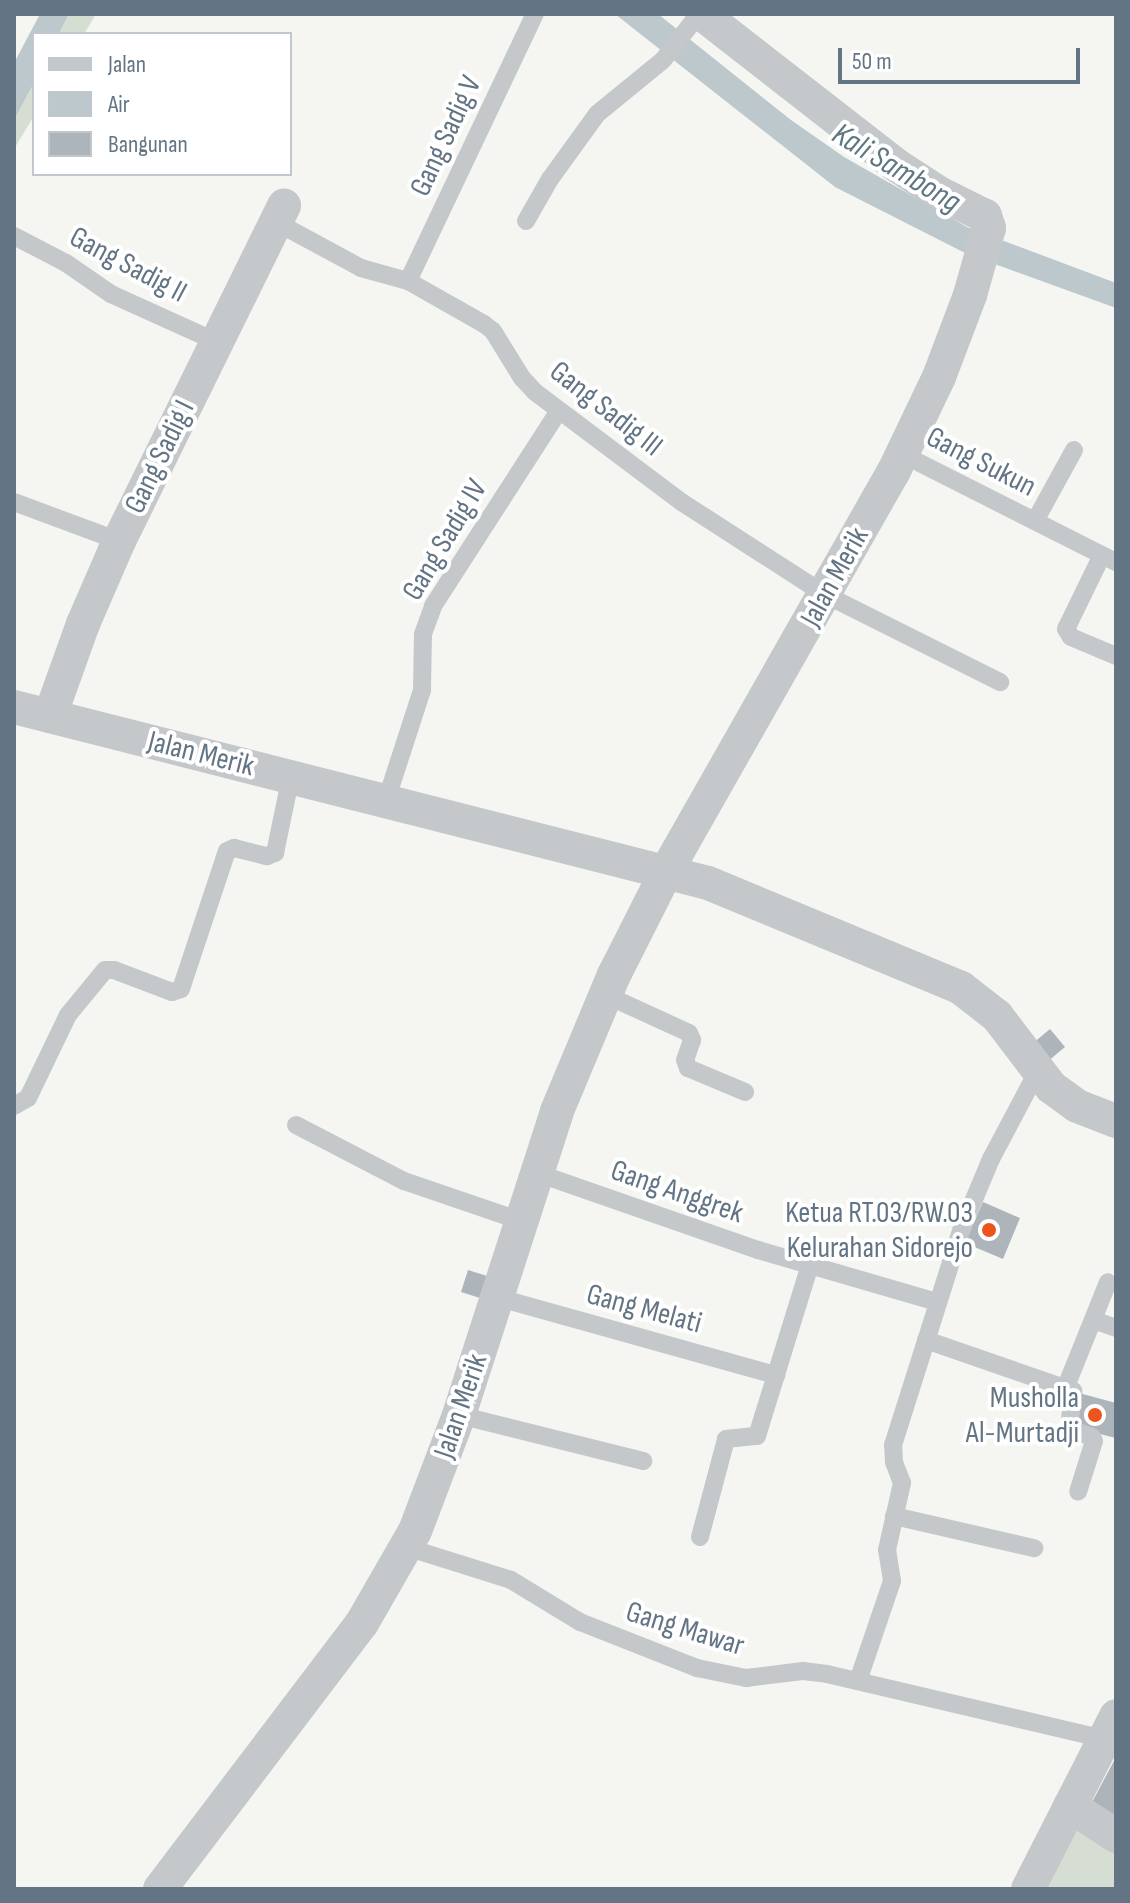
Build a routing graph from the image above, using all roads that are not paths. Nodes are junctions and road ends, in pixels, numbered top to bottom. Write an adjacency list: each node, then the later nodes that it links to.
1 (535, 14): 6 (lane, Gang Sadig V)
2 (696, 18): 4 (lane); 10 (street, Jalan Merik)
3 (280, 214): 6 (lane, Gang Sadig III); 7 (street, Gang Sadig I)
4 (526, 221)
5 (14, 236): 7 (lane, Gang Sadig II)
6 (408, 281): 8 (lane, Gang Sadig III)
7 (217, 342): 13 (street, Gang Sadig I)
8 (558, 412): 15 (lane, Gang Sadig III); 21 (lane, Gang Sadig IV)
9 (1074, 450): 12 (lane, Gang Sukun)
10 (902, 454): 12 (lane, Gang Sukun); 15 (street, Jalan Merik)
11 (14, 502): 13 (lane)
12 (1035, 521): 14 (lane, Gang Sukun)
13 (119, 541): 19 (street, Gang Sadig I)
14 (1109, 558): 16 (lane, Gang Sukun)
15 (826, 595): 17 (lane, Gang Sadig III); 22 (street, Jalan Merik)
16 (1116, 656)
17 (1000, 682)
18 (14, 707): 19 (street, Jalan Merik)
19 (50, 716): 20 (street, Jalan Merik)
20 (291, 776): 21 (street, Jalan Merik); 26 (lane)
21 (386, 801): 22 (street, Jalan Merik)
22 (666, 872): 23 (street, Jalan Merik); 24 (street, Jalan Merik)
23 (606, 995): 25 (lane); 29 (street, Jalan Merik)
24 (1037, 1072): 27 (street, Jalan Merik); 34 (lane)
25 (745, 1092)
26 (14, 1106)
27 (1116, 1121)
28 (296, 1125): 30 (lane)
29 (537, 1173): 30 (street, Jalan Merik); 31 (lane, Gang Anggrek)
30 (521, 1221): 33 (street, Jalan Merik)
31 (810, 1265): 34 (lane, Gang Anggrek); 38 (lane)
32 (1108, 1282): 35 (lane)
33 (496, 1297): 38 (lane, Gang Melati); 40 (street, Jalan Merik)
34 (937, 1302): 37 (lane)
35 (1093, 1320): 36 (lane); 39 (lane)
36 (1116, 1328)
37 (926, 1340): 39 (lane); 43 (lane)
38 (776, 1375): 44 (lane)
39 (1065, 1389): 42 (lane)
40 (459, 1415): 41 (lane); 45 (street, Jalan Merik)
41 (643, 1461)
42 (1078, 1492)
43 (894, 1516): 46 (lane); 47 (lane)
44 (700, 1537)
45 (406, 1547): 47 (lane, Gang Mawar); 51 (street, Jalan Merik)
46 (1034, 1548)
47 (858, 1681): 48 (lane, Gang Mawar)
48 (1110, 1727): 49 (street)
49 (1070, 1806): 50 (street); 52 (street)
50 (1116, 1836)
51 (160, 1889)
52 (1028, 1889)

